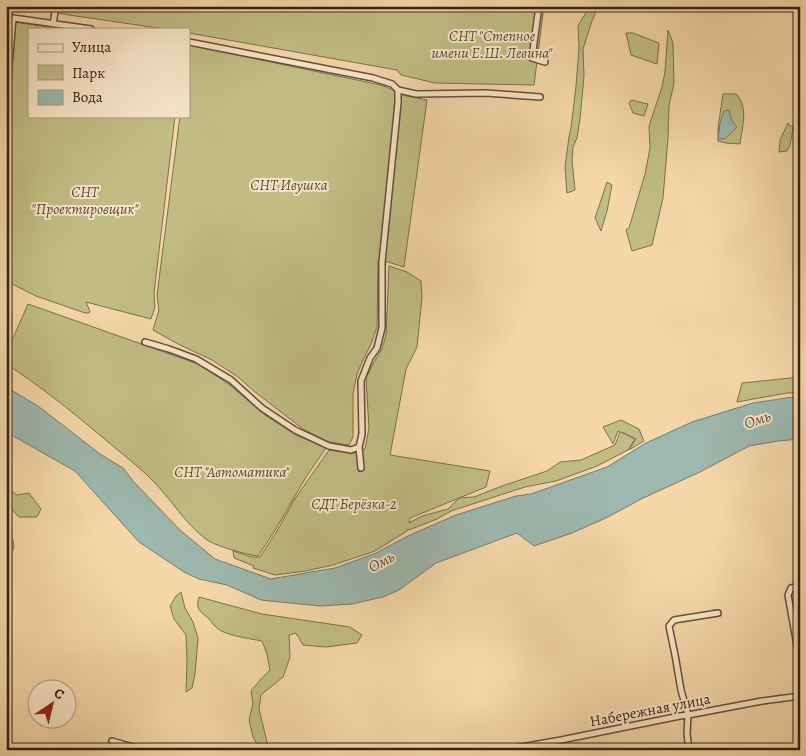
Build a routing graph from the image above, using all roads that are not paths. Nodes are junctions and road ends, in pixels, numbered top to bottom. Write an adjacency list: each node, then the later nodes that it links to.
1 (56, 6): 5 (street)
2 (540, 6): 8 (street)
3 (6, 17): 4 (street)
4 (13, 18): 5 (street); 11 (street)
5 (53, 24): 6 (street)
6 (83, 28)
7 (190, 42): 9 (street)
8 (545, 62)
9 (398, 90): 10 (street); 13 (street)
10 (540, 97)
11 (6, 104)
12 (145, 342): 13 (street)
13 (359, 447): 14 (street)
14 (361, 468)
15 (797, 586): 17 (street)
16 (718, 613): 19 (street)
17 (800, 662)
18 (800, 696): 19 (street, Набережная улица)
19 (688, 715): 22 (street, Набережная улица); 23 (street)
20 (112, 741): 21 (street)
21 (143, 750)
22 (504, 750)
23 (690, 750)

